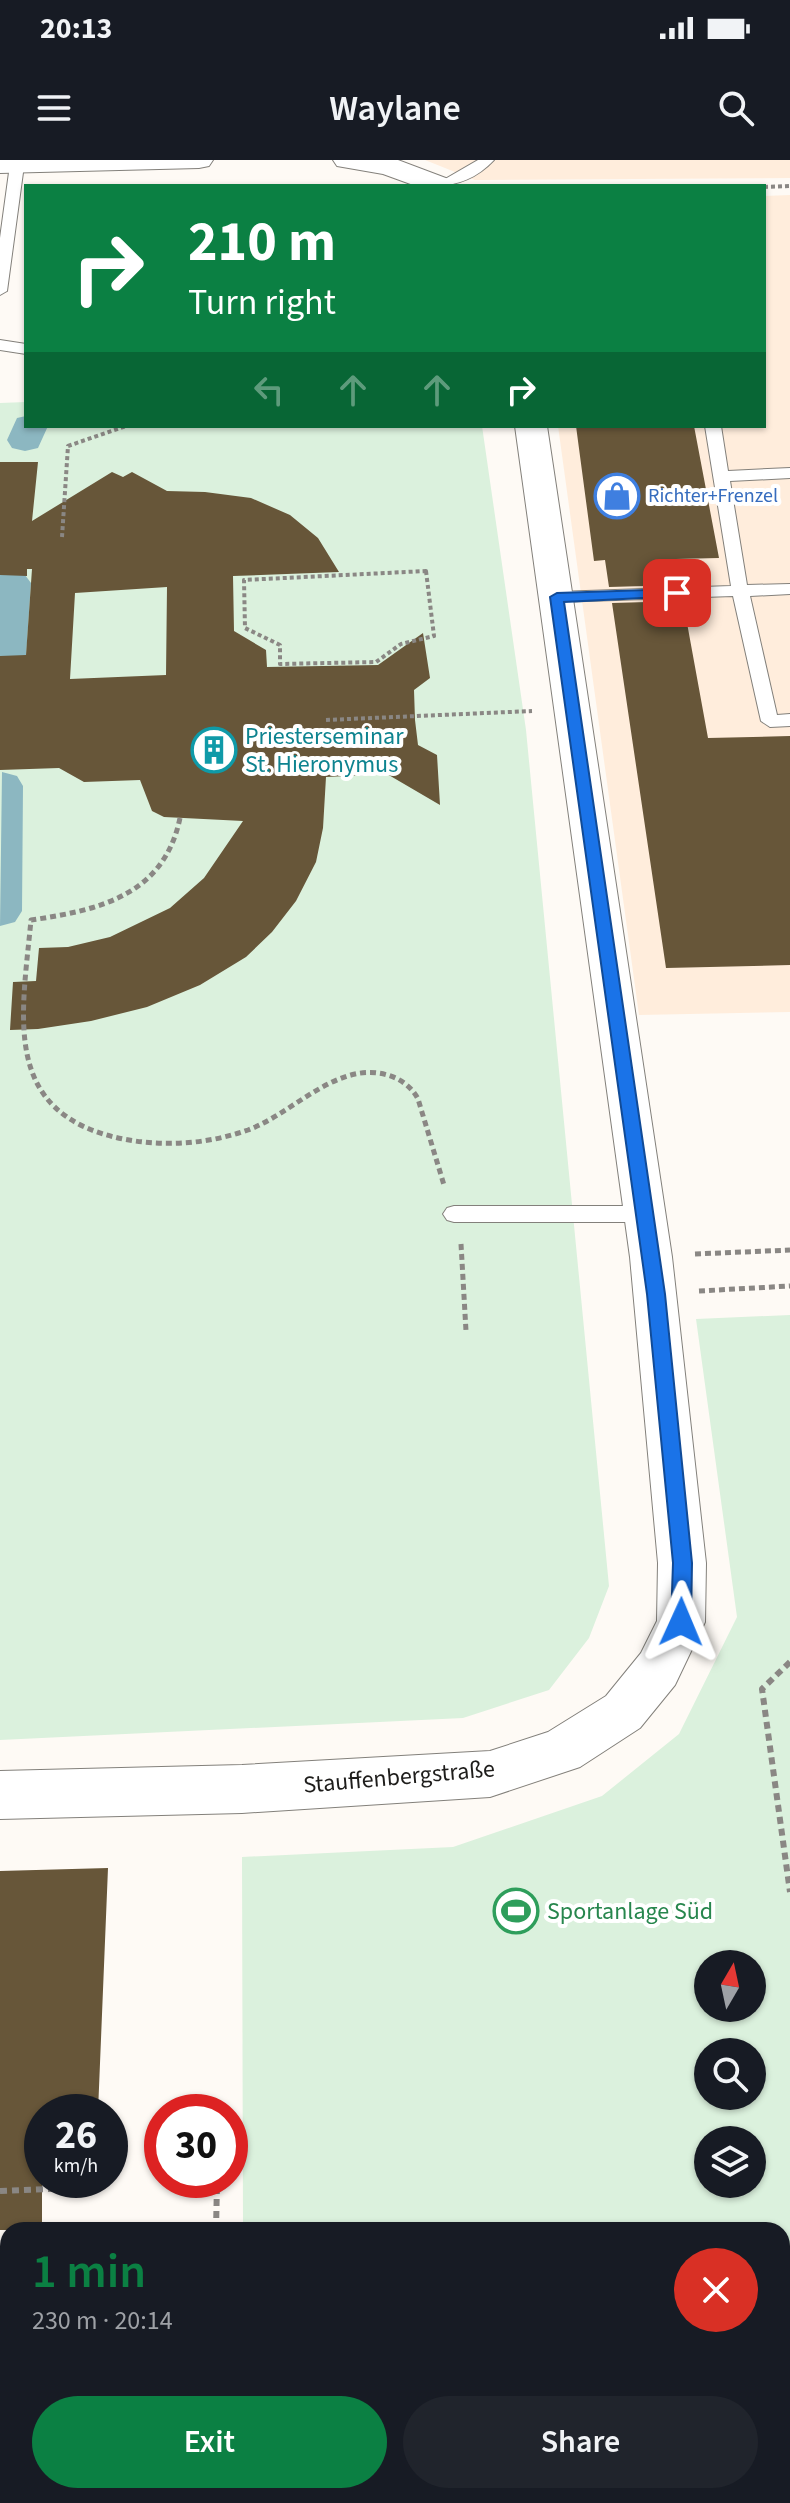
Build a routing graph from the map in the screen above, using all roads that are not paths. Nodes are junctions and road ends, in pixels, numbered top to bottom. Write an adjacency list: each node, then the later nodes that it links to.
1 (199, 160): 4 (street)
2 (347, 160): 6 (street)
3 (487, 160): 7 (lane)
4 (65, 162): 5 (street)
5 (9, 165): 8 (lane)
6 (436, 184)
7 (446, 184)
8 (4, 222): 9 (lane)
9 (0, 291)
10 (0, 345): 11 (lane)
11 (24, 349)
12 (531, 428): 18 (street, Stauffenbergstraße)
13 (713, 428): 15 (lane)
14 (790, 473): 15 (lane)
15 (723, 476): 17 (lane)
16 (790, 589): 17 (lane)
17 (740, 591): 18 (lane); 19 (lane)
18 (557, 597): 21 (street, Stauffenbergstraße)
19 (790, 720)
20 (454, 1214): 21 (lane)
21 (645, 1214): 22 (street, Stauffenbergstraße)
22 (0, 1795)

